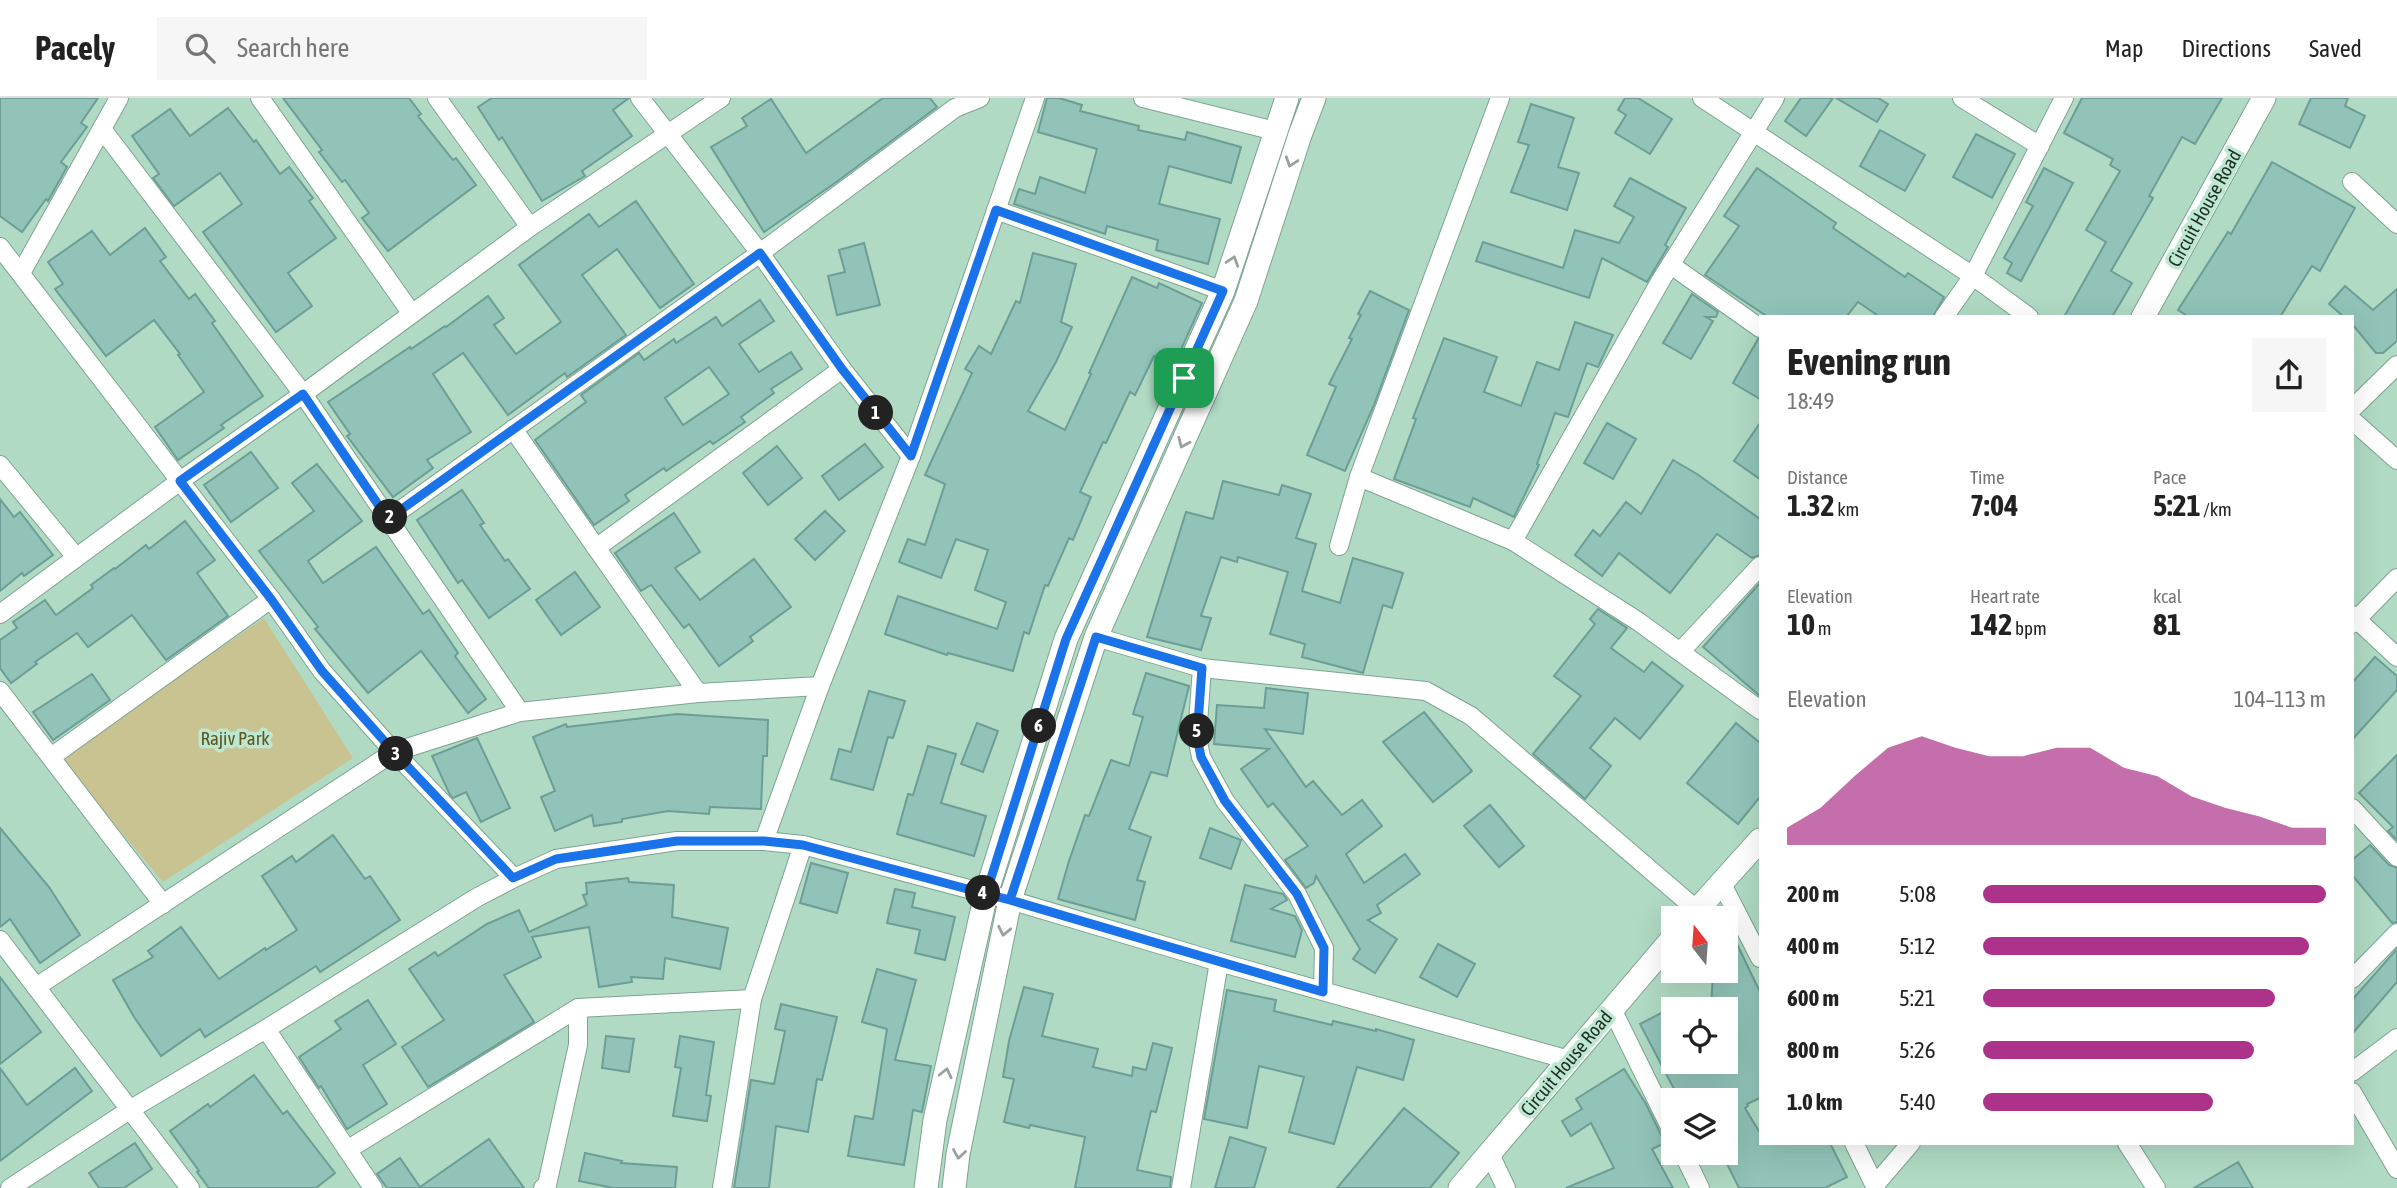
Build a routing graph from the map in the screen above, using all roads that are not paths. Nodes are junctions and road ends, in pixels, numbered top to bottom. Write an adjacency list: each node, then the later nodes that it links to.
1 (119, 98): 17 (street)
2 (260, 98): 32 (street)
3 (437, 98): 25 (street)
4 (640, 98): 19 (street)
5 (721, 98): 19 (street)
6 (980, 98): 27 (street)
7 (1035, 98): 23 (street)
8 (1143, 98): 18 (street)
9 (1287, 98): 18 (street)
10 (1314, 98): 59 (street, one-way to 59)
11 (1500, 98): 46 (street)
12 (1702, 98): 20 (street)
13 (1776, 98): 20 (street)
14 (1962, 98): 21 (street)
15 (2064, 98): 21 (street)
16 (2264, 98): 35 (street, Circuit House Road)
17 (103, 129): 29 (street); 39 (street)
18 (1275, 131): 31 (street, one-way to 18)
19 (669, 134): 25 (street); 27 (street)
20 (1754, 134): 28 (street); 30 (street)
21 (2040, 146): 30 (street)
22 (2353, 182): 24 (street)
23 (996, 210): 31 (street); 43 (street)
24 (2397, 225)
25 (530, 227): 32 (street)
26 (0, 247): 29 (street)
27 (760, 253): 38 (street); 42 (street)
28 (1671, 265): 36 (street); 49 (street)
29 (21, 273): 47 (street)
30 (1973, 276): 33 (street); 34 (street)
31 (1223, 291): 77 (street)
32 (412, 314): 39 (street)
33 (1945, 315)
34 (2026, 315)
35 (2144, 315)
36 (1759, 327)
37 (2397, 365): 40 (street)
38 (842, 369): 43 (street); 51 (street)
39 (303, 394): 47 (street); 48 (street)
40 (2354, 407)
41 (2354, 422): 44 (street)
42 (513, 429): 48 (street); 51 (street)
43 (911, 456): 63 (street)
44 (2397, 460)
45 (0, 465): 52 (street)
46 (1359, 477): 49 (street); 50 (street)
47 (180, 481): 52 (street); 55 (street)
48 (388, 519): 67 (street)
49 (1513, 541): 60 (street)
50 (1339, 546)
51 (596, 548): 65 (street)
52 (75, 557): 56 (street)
53 (1759, 567): 60 (street)
54 (2397, 578): 57 (street)
55 (271, 599): 68 (street); 69 (street)
56 (0, 614)
57 (2354, 619)
58 (2354, 621): 61 (street)
59 (1096, 637): 62 (street); 78 (street)
60 (1680, 652): 66 (street)
61 (2397, 657)
62 (1202, 668): 80 (street); 89 (street)
63 (820, 686): 65 (street); 71 (street)
64 (0, 691): 69 (street)
65 (698, 693): 67 (street)
66 (1759, 709)
67 (520, 712): 68 (street)
68 (394, 752): 75 (street); 79 (street)
69 (51, 757): 79 (street)
70 (2354, 810): 74 (street)
71 (764, 841): 73 (street); 75 (street)
72 (1759, 841): 76 (street)
73 (803, 845): 77 (street); 90 (street)
74 (2397, 857)
75 (513, 878): 93 (street)
76 (1723, 884): 81 (street); 85 (street)
77 (986, 894): 78 (street); 113 (street, one-way to 77)
78 (1010, 900): 86 (street); 114 (street, one-way to 114)
79 (163, 904): 88 (street)
80 (1684, 906)
81 (1701, 906)
82 (2397, 933): 87 (street)
83 (0, 940): 88 (street)
84 (1661, 951): 92 (street, Circuit House Road)
85 (1759, 956)
86 (1219, 962): 89 (street); 115 (street)
87 (2354, 977)
88 (36, 987): 98 (street)
89 (1323, 992): 95 (street)
90 (752, 999): 91 (street); 112 (street)
91 (578, 1008): 103 (street); 111 (street)
92 (1612, 1009): 95 (street, Circuit House Road); 99 (street)
93 (266, 1028): 98 (street); 103 (street)
94 (2397, 1038): 96 (street)
95 (1569, 1060): 104 (street, Circuit House Road)
96 (2354, 1070)
97 (2354, 1095): 106 (street)
98 (131, 1109): 108 (street); 109 (street)
99 (1661, 1109)
100 (1855, 1145): 107 (street)
101 (1909, 1145): 107 (street)
102 (2128, 1145): 119 (street)
103 (347, 1150): 110 (street)
104 (1490, 1154): 116 (street, Circuit House Road); 117 (street)
105 (1689, 1165): 118 (street)
106 (2397, 1169)
107 (1875, 1186)
108 (10, 1188)
109 (190, 1188)
110 (373, 1188)
111 (543, 1188)
112 (722, 1188)
113 (926, 1188)
114 (954, 1188)
115 (1181, 1188)
116 (1460, 1188)
117 (1506, 1188)
118 (1700, 1188)
119 (2156, 1188)

